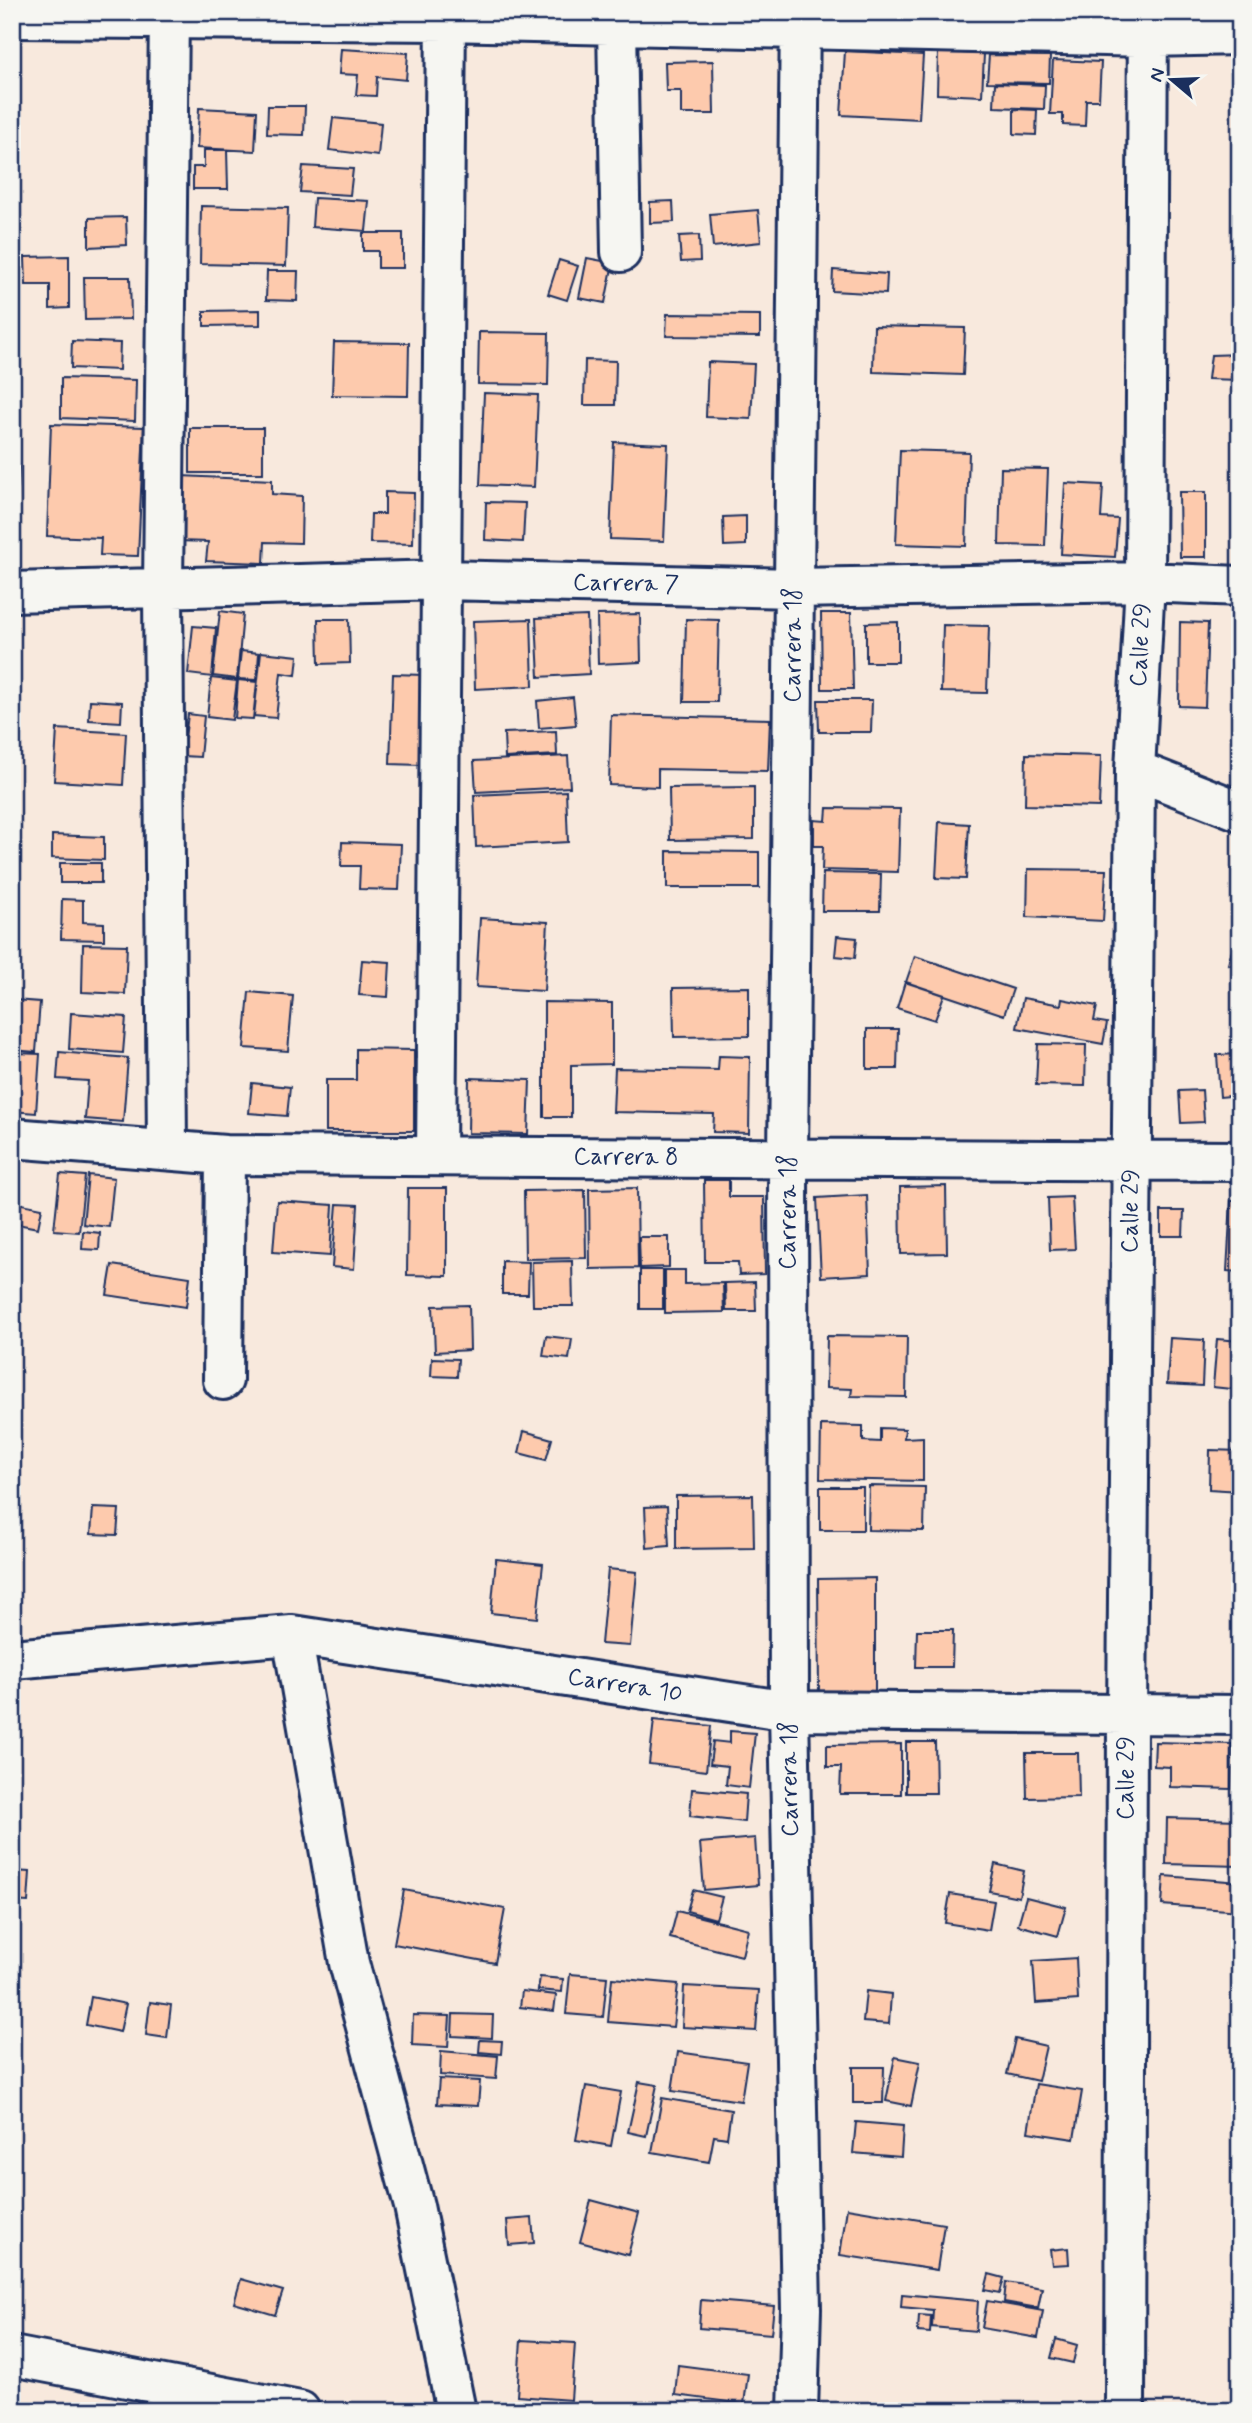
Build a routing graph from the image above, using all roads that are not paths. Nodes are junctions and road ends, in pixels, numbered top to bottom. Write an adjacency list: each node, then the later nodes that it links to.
1 (169, 16): 2 (street); 3 (street); 12 (street)
2 (446, 17): 5 (street); 9 (street)
3 (12, 18)
4 (800, 20): 5 (street); 6 (street); 13 (street, Carrera 18)
5 (617, 24): 8 (street)
6 (1148, 24): 7 (street); 10 (street, Calle 29)
7 (1240, 35)
8 (621, 251)
9 (441, 580): 12 (street, Carrera 7); 13 (street, Carrera 7); 20 (street)
10 (1145, 582): 11 (street, Carrera 7); 13 (street, Carrera 7); 15 (street, Calle 29)
11 (1240, 586)
12 (163, 588): 14 (street, Carrera 7); 18 (street)
13 (793, 588): 21 (street, Carrera 18)
14 (12, 592)
15 (1135, 770): 16 (street); 22 (street, Calle 29)
16 (1240, 811)
17 (12, 1138): 18 (street, Carrera 8)
18 (167, 1150): 19 (street, Carrera 8)
19 (225, 1155): 20 (street, Carrera 8); 24 (street)
20 (436, 1156): 21 (street, Carrera 8)
21 (788, 1158): 22 (street, Carrera 8); 27 (street, Carrera 18)
22 (1132, 1161): 23 (street, Carrera 8); 29 (street, Calle 29)
23 (1240, 1161)
24 (223, 1380)
25 (292, 1635): 26 (street, Carrera 10); 27 (street, Carrera 10); 32 (street)
26 (24, 1654)
27 (789, 1711): 29 (street, Carrera 10); 33 (street, Carrera 18)
28 (1240, 1715): 29 (street, Carrera 10)
29 (1126, 1716): 34 (street, Calle 29)
30 (12, 2356): 31 (street)
31 (300, 2411)
32 (456, 2411)
33 (798, 2411)
34 (1125, 2411)

